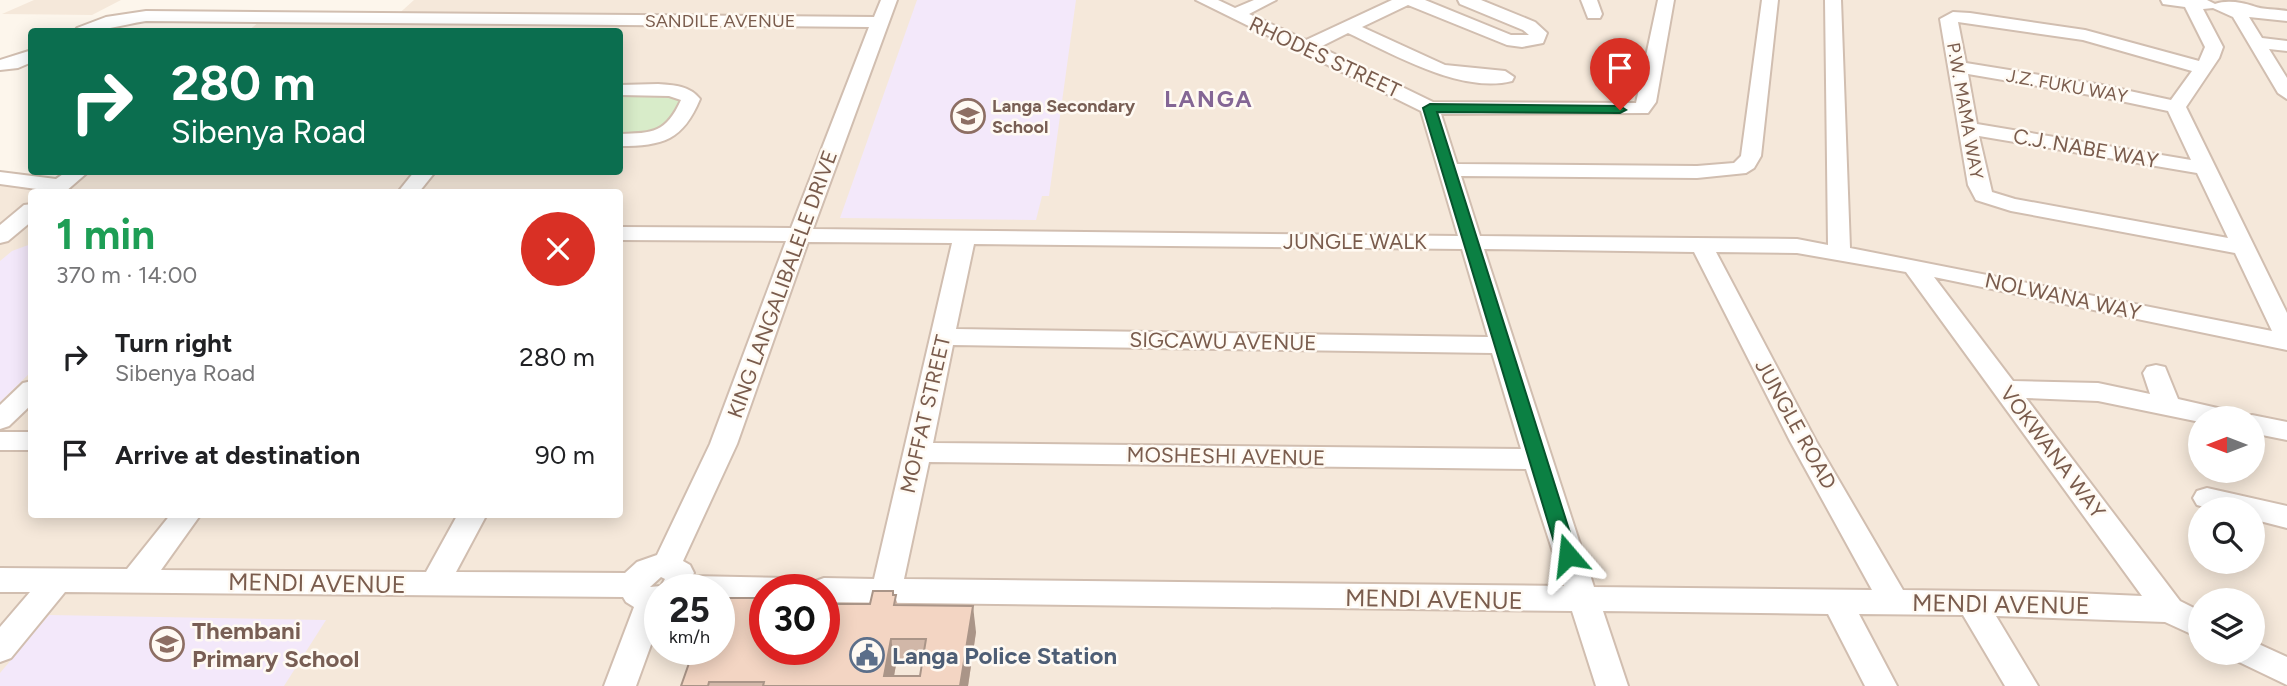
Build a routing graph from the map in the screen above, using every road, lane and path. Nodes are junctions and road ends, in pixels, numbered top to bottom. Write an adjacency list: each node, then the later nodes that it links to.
1 (579, 0): 19 (street)
2 (723, 0): 17 (street)
3 (889, 0): 18 (street, KING LANGALIBALELE DRIVE)
4 (1204, 0): 14 (street, RHODES STREET)
5 (1268, 0): 14 (street)
6 (1408, 0): 7 (street); 20 (street)
7 (1466, 0)
8 (1666, 0): 36 (street)
9 (1770, 0): 40 (street)
10 (1833, 0): 54 (street)
11 (2169, 0): 12 (street)
12 (2191, 3): 13 (street); 30 (street)
13 (2234, 7): 15 (street); 25 (street)
14 (1234, 14): 24 (street, RHODES STREET)
15 (2287, 16)
16 (265, 17): 19 (street, SANDILE AVENUE); 21 (street, SANDILE AVENUE); 22 (street)
17 (710, 21): 18 (street, SANDILE AVENUE); 19 (street, SANDILE AVENUE)
18 (880, 22): 49 (street, KING LANGALIBALELE DRIVE)
19 (552, 24)
20 (1349, 27): 24 (street); 32 (street)
21 (94, 28)
22 (253, 28)
23 (2287, 46): 25 (street)
24 (1305, 47): 36 (street, RHODES STREET)
25 (2258, 47): 27 (street); 31 (street)
26 (28, 57): 28 (street)
27 (2287, 57)
28 (4, 67)
29 (1957, 67): 30 (street, P.W. MAMA WAY); 35 (street, J.Z. FUKU WAY); 37 (street, P.W. MAMA WAY)
30 (2202, 68): 35 (street)
31 (2281, 76): 34 (street)
32 (1505, 77)
33 (623, 90): 38 (street)
34 (2287, 93)
35 (2176, 107): 39 (street, NOLWANA WAY)
36 (1430, 108): 40 (street)
37 (1969, 128): 39 (street, C.J. NABE WAY); 53 (street, P.W. MAMA WAY)
38 (623, 140)
39 (2204, 168): 53 (street, NOLWANA WAY)
40 (1449, 170): 51 (street)
41 (74, 175): 44 (street)
42 (422, 175): 45 (street)
43 (0, 178): 44 (street)
44 (57, 189)
45 (411, 189)
46 (28, 214): 47 (street)
47 (14, 230)
48 (626, 233): 49 (street, JUNGLE WALK)
49 (800, 234): 50 (street, JUNGLE WALK); 75 (street, KING LANGALIBALELE DRIVE)
50 (965, 236): 51 (street, JUNGLE WALK); 56 (street, MOFFAT STREET)
51 (1471, 242): 52 (street, JUNGLE WALK); 58 (street)
52 (1701, 244): 54 (street, JUNGLE WALK); 85 (street, JUNGLE ROAD)
53 (2244, 248): 57 (street, NOLWANA WAY)
54 (1839, 251): 55 (street, NOLWANA WAY)
55 (1914, 266): 57 (street, NOLWANA WAY); 60 (street, VOKWANA WAY)
56 (943, 337): 58 (street, SIGCAWU AVENUE); 69 (street, MOFFAT STREET)
57 (2287, 340)
58 (1503, 345): 70 (street)
59 (2156, 373): 62 (street)
60 (2006, 388): 62 (street); 87 (street, VOKWANA WAY)
61 (28, 393): 64 (street)
62 (2167, 405): 63 (street)
63 (2188, 410)
64 (0, 420)
65 (2265, 427): 66 (street)
66 (2287, 432)
67 (0, 441): 68 (street)
68 (28, 441)
69 (916, 452): 70 (street, MOSHESHI AVENUE); 82 (street, MOFFAT STREET)
70 (1537, 459): 83 (street)
71 (2265, 512): 72 (street)
72 (2287, 517)
73 (184, 518): 78 (street)
74 (471, 518): 79 (street)
75 (666, 574)
76 (0, 580): 77 (street, MENDI AVENUE)
77 (58, 580): 78 (street, MENDI AVENUE); 90 (street)
78 (135, 581): 79 (street, MENDI AVENUE)
79 (434, 584): 80 (street, MENDI AVENUE)
80 (644, 587)
81 (840, 591): 82 (street, MENDI AVENUE)
82 (886, 592): 83 (street, MENDI AVENUE)
83 (1582, 600): 84 (street, MENDI AVENUE); 94 (street)
84 (1837, 601): 85 (street, MENDI AVENUE); 95 (street)
85 (1894, 602): 86 (street, MENDI AVENUE)
86 (1972, 603): 87 (street, MENDI AVENUE); 96 (street)
87 (2169, 610): 88 (street, VOKWANA WAY)
88 (2188, 620)
89 (644, 627): 93 (street, KING LANGALIBALELE DRIVE)
90 (0, 649)
91 (2265, 661): 92 (street)
92 (2287, 673)
93 (620, 686)
94 (1612, 686)
95 (1881, 686)
96 (2022, 686)

